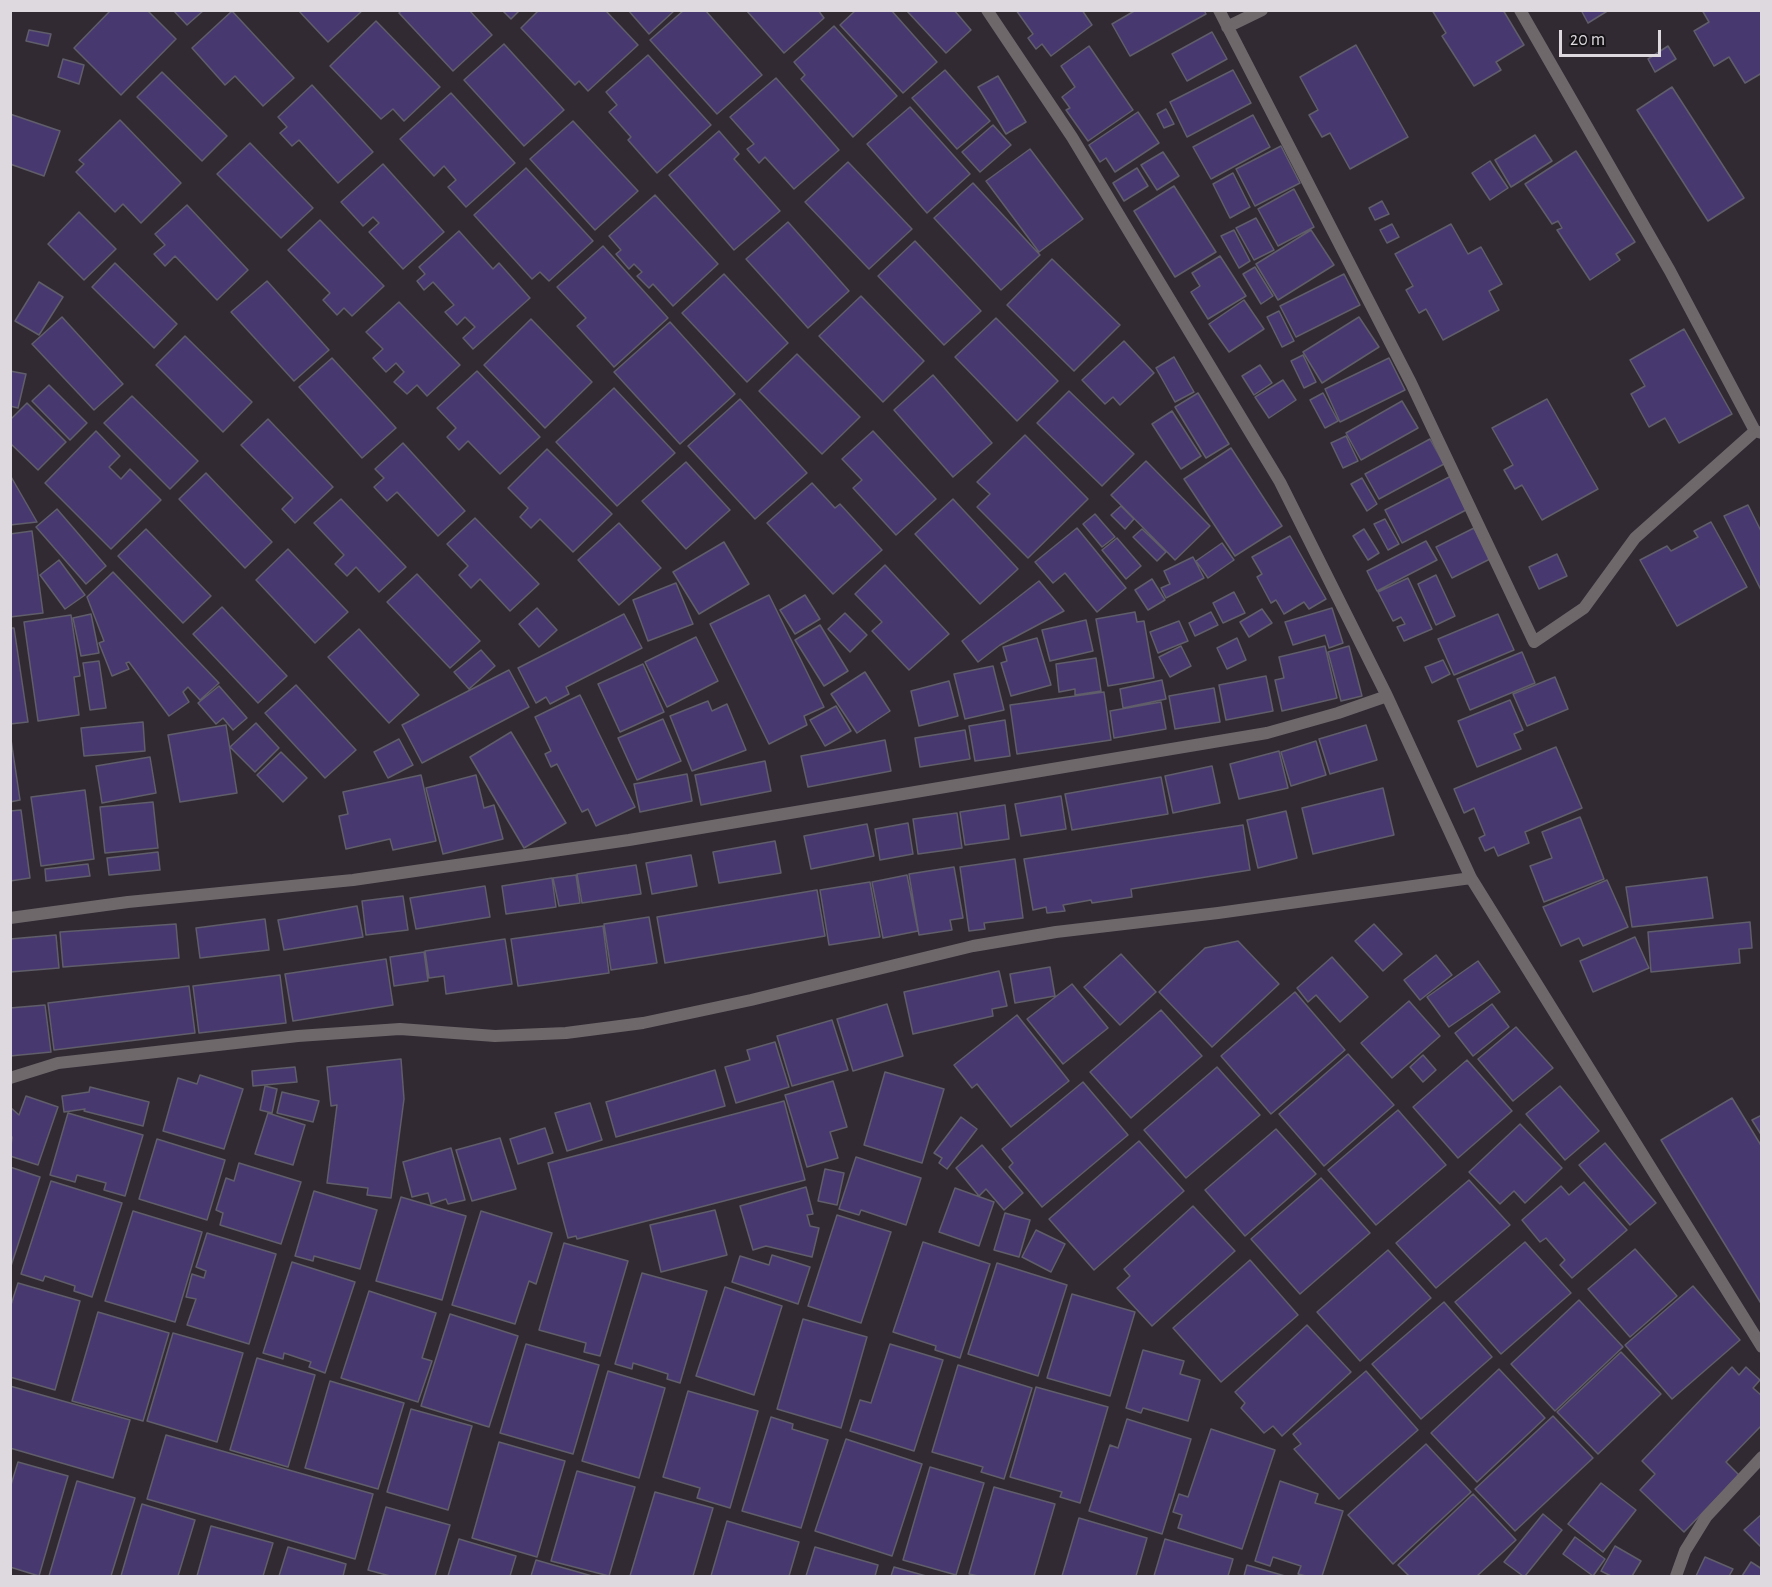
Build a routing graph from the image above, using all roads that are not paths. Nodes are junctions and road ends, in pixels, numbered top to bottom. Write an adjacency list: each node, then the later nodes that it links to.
1 (987, 10): 7 (street)
2 (1219, 10): 5 (street)
3 (1262, 10): 5 (street)
4 (1520, 10): 6 (street)
5 (1227, 27): 6 (street)
6 (1758, 432)
7 (1387, 696): 8 (street); 9 (street)
8 (1471, 878): 10 (street); 11 (street)
9 (10, 918)
10 (10, 1078)
11 (1761, 1347)
12 (1761, 1457): 13 (street)
13 (1676, 1576)

